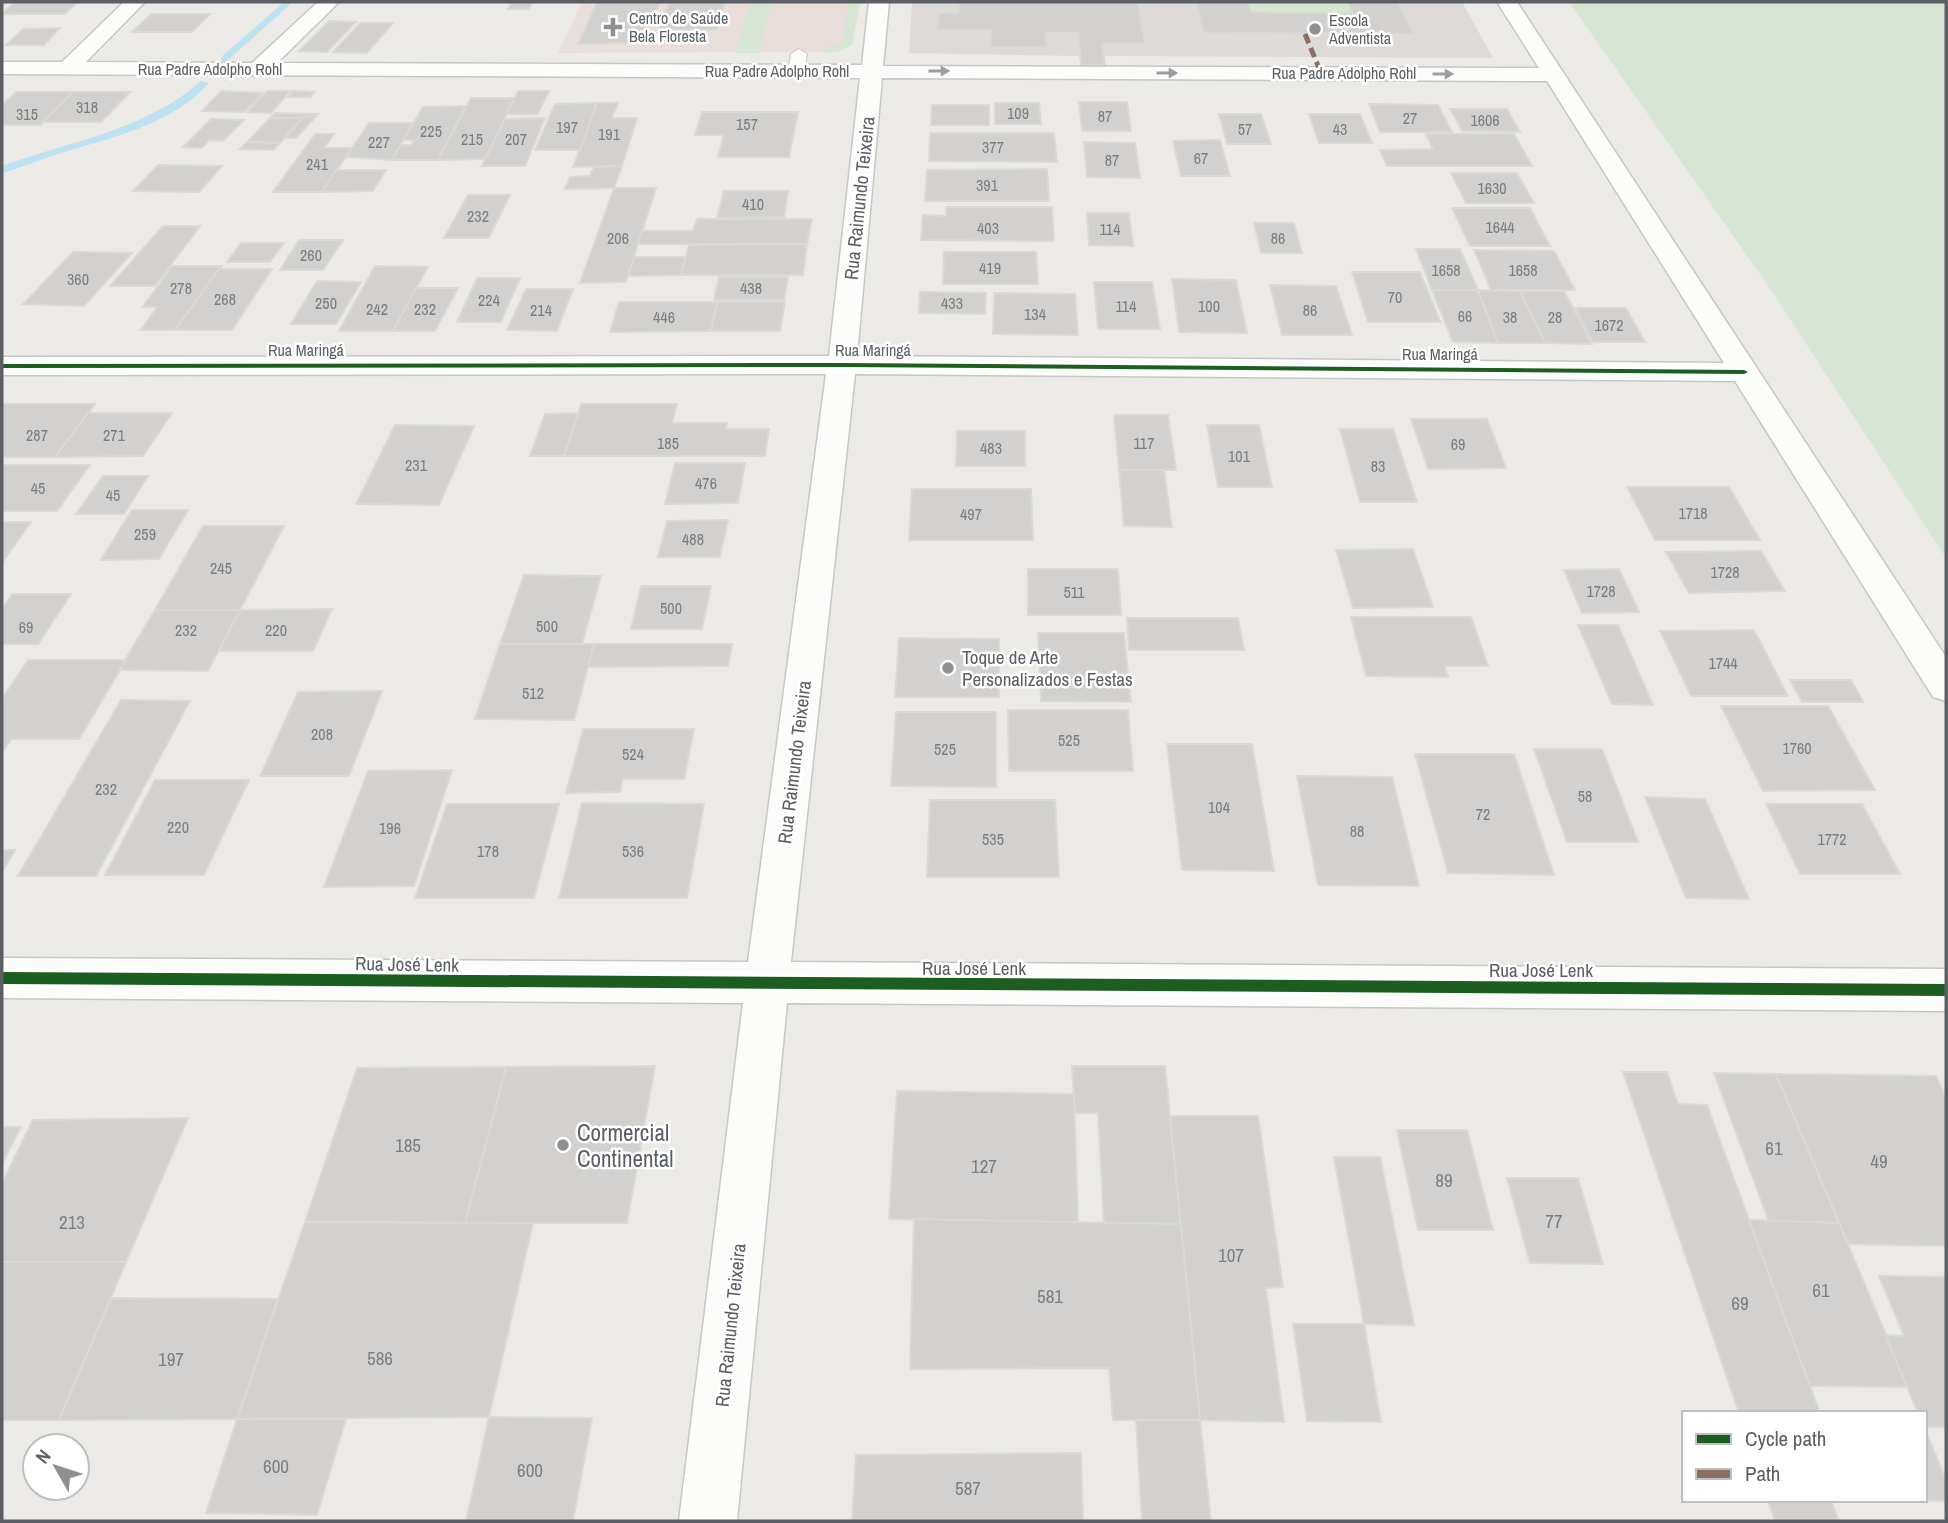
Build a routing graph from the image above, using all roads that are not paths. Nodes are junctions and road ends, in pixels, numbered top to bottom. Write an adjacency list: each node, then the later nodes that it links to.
1 (135, 2): 6 (street)
2 (329, 2): 7 (street)
3 (878, 2): 8 (street, Rua Raimundo Teixeira)
4 (1507, 2): 9 (street)
5 (2, 68): 6 (street, Rua Padre Adolpho Rohl)
6 (68, 68): 7 (street, Rua Padre Adolpho Rohl)
7 (258, 69): 8 (street, Rua Padre Adolpho Rohl)
8 (871, 71): 9 (street, Rua Padre Adolpho Rohl, one-way to 9); 10 (street, Rua Raimundo Teixeira)
9 (1552, 75): 12 (street)
10 (842, 365): 11 (street, Rua Maringá); 12 (street, Rua Maringá); 15 (street, Rua Raimundo Teixeira)
11 (2, 366)
12 (1744, 372): 13 (street)
13 (1946, 687)
14 (2, 978): 15 (street, Rua José Lenk)
15 (767, 984): 16 (street, Rua José Lenk); 17 (street, Rua Raimundo Teixeira)
16 (1946, 990)
17 (708, 1521)

